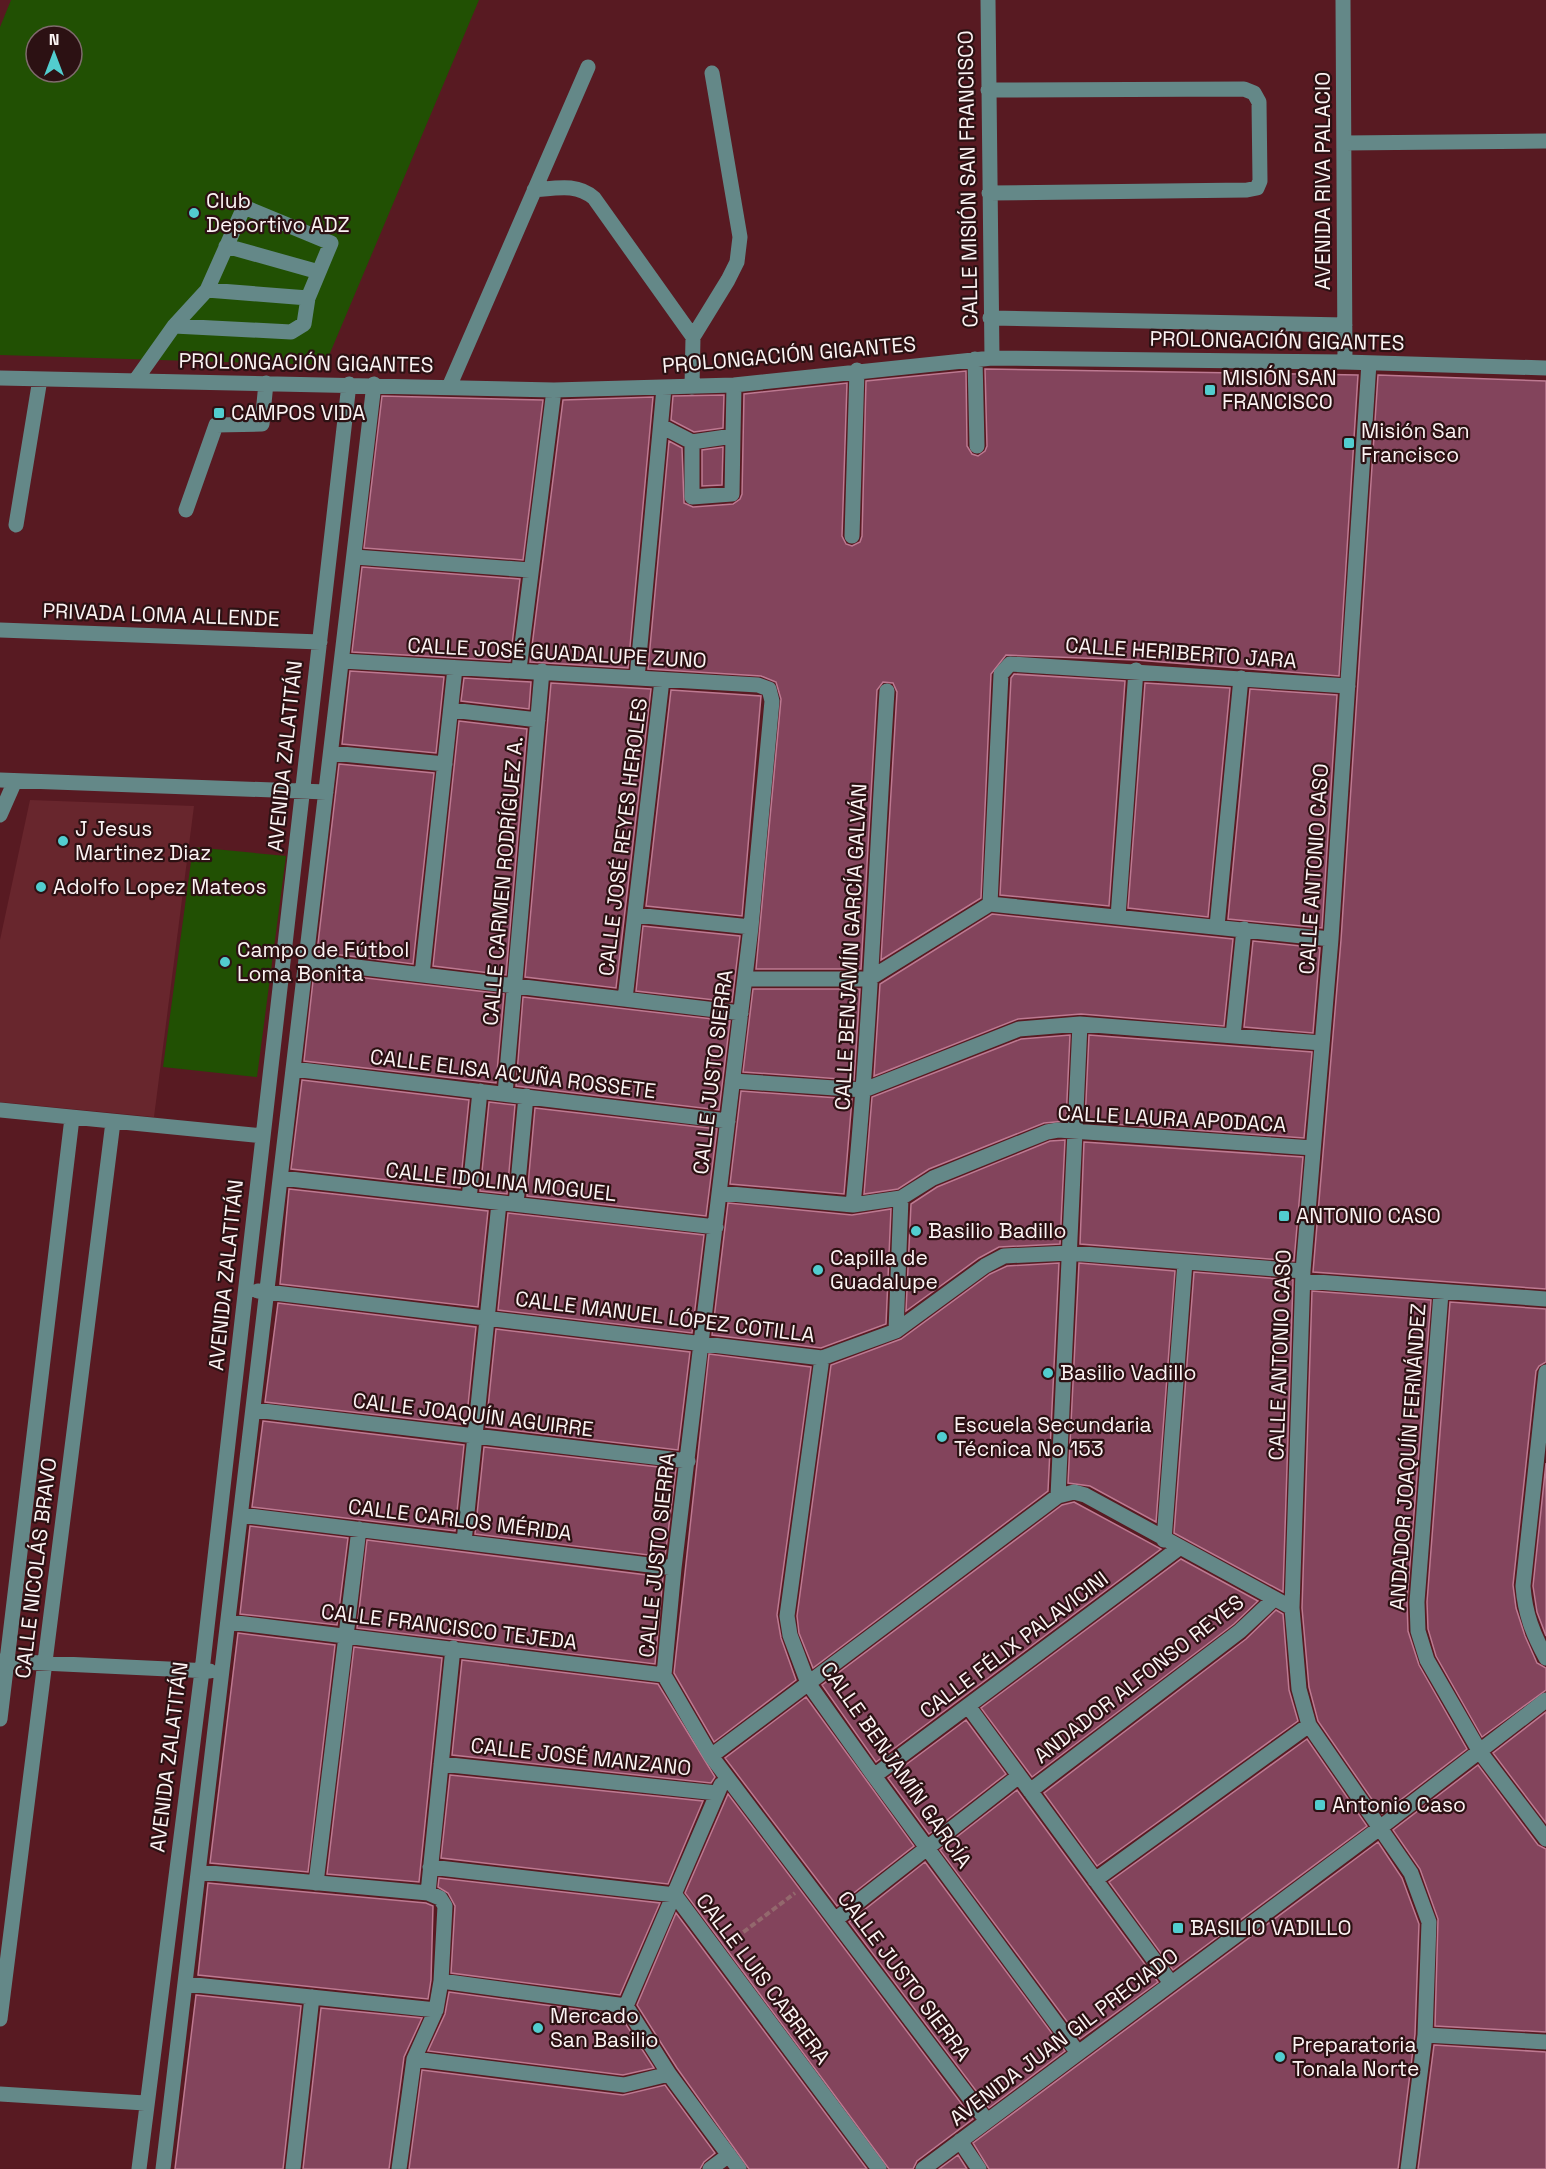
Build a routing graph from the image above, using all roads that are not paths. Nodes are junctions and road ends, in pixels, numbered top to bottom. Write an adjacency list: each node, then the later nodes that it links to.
1 (988, 0): 5 (street, CALLE MISIÓN SAN FRANCISCO)
2 (1343, 0): 7 (street, AVENIDA RIVA PALACIO)
3 (588, 67): 8 (street)
4 (712, 73): 17 (street)
5 (988, 90): 9 (street, CALLE MISIÓN SAN FRANCISCO); 9 (street)
6 (1546, 141): 7 (street)
7 (1344, 143): 15 (street, AVENIDA RIVA PALACIO)
8 (534, 190): 17 (street); 31 (street)
9 (989, 192): 14 (street, CALLE MISIÓN SAN FRANCISCO)
10 (226, 246): 11 (street); 11 (street); 12 (street)
11 (319, 272): 13 (street)
12 (207, 290): 13 (street); 16 (street)
13 (308, 298): 16 (street)
14 (990, 318): 15 (street); 18 (street, CALLE MISIÓN SAN FRANCISCO)
15 (1345, 325): 20 (street, AVENIDA RIVA PALACIO)
16 (174, 327): 26 (street)
17 (693, 338): 32 (street)
18 (992, 358): 19 (street, PROLONGACIÓN GIGANTES); 20 (street, PROLONGACIÓN GIGANTES)
19 (975, 359): 23 (street, PROLONGACIÓN GIGANTES); 38 (street)
20 (1345, 362): 21 (street, PROLONGACIÓN GIGANTES)
21 (1369, 363): 22 (street, PROLONGACIÓN GIGANTES); 54 (street, CALLE ANTONIO CASO)
22 (1546, 368)
23 (857, 370): 30 (street, PROLONGACIÓN GIGANTES); 41 (street)
24 (0, 378): 25 (street, PROLONGACIÓN GIGANTES)
25 (39, 379): 26 (street, PROLONGACIÓN GIGANTES); 40 (street)
26 (135, 381): 27 (street, PROLONGACIÓN GIGANTES)
27 (266, 383): 28 (street, PROLONGACIÓN GIGANTES); 39 (street)
28 (349, 384): 29 (street, PROLONGACIÓN GIGANTES); 45 (street, AVENIDA ZALATITÁN)
29 (374, 384): 31 (street, PROLONGACIÓN GIGANTES); 42 (street, AVENIDA ZALATITÁN)
30 (734, 385): 32 (street, PROLONGACIÓN GIGANTES); 36 (street)
31 (448, 387): 34 (street, PROLONGACIÓN GIGANTES)
32 (692, 387): 33 (street, PROLONGACIÓN GIGANTES)
33 (664, 388): 34 (street, PROLONGACIÓN GIGANTES); 35 (street, CALLE JOSÉ REYES HEROLES)
34 (554, 390): 43 (street)
35 (661, 426): 37 (street); 51 (street, CALLE JOSÉ REYES HEROLES)
36 (733, 436): 37 (street); 37 (street)
37 (692, 442)
38 (977, 446)
39 (186, 510)
40 (16, 525)
41 (852, 536)
42 (355, 557): 43 (street); 46 (street, AVENIDA ZALATITÁN)
43 (530, 570): 48 (street)
44 (0, 630): 45 (street, PRIVADA LOMA ALLENDE)
45 (320, 642): 62 (street, AVENIDA ZALATITÁN)
46 (342, 661): 47 (street, CALLE JOSÉ GUADALUPE ZUNO); 59 (street, AVENIDA ZALATITÁN)
47 (455, 668): 48 (street, CALLE JOSÉ GUADALUPE ZUNO); 57 (street)
48 (519, 669): 50 (street, CALLE JOSÉ GUADALUPE ZUNO)
49 (1136, 670): 52 (street, CALLE HERIBERTO JARA); 65 (street, CALLE HERIBERTO JARA); 67 (street)
50 (542, 671): 51 (street, CALLE JOSÉ GUADALUPE ZUNO); 58 (street, CALLE CARMEN RODRÍGUEZ A.)
51 (637, 678): 53 (street, CALLE JOSÉ GUADALUPE ZUNO)
52 (1241, 678): 54 (street, CALLE HERIBERTO JARA); 68 (street)
53 (662, 680): 55 (street, CALLE JOSÉ GUADALUPE ZUNO); 66 (street, CALLE JOSÉ REYES HEROLES)
54 (1348, 686): 71 (street, CALLE ANTONIO CASO)
55 (769, 689): 69 (street, CALLE JUSTO SIERRA)
56 (887, 691): 75 (street, CALLE BENJAMÍN GARCÍA GALVÁN)
57 (451, 710): 58 (street); 60 (street)
58 (538, 720): 76 (street, CALLE CARMEN RODRÍGUEZ A.)
59 (331, 753): 60 (street); 63 (street, AVENIDA ZALATITÁN)
60 (445, 764): 73 (street)
61 (7, 781): 62 (street); 64 (street)
62 (303, 790): 63 (street); 93 (street, AVENIDA ZALATITÁN)
63 (326, 792): 72 (street, AVENIDA ZALATITÁN)
64 (0, 815)
65 (990, 904): 67 (street); 75 (street)
66 (635, 915): 69 (street); 77 (street, CALLE JOSÉ REYES HEROLES)
67 (1118, 917): 68 (street)
68 (1217, 926): 70 (street)
69 (751, 927): 74 (street, CALLE JUSTO SIERRA)
70 (1244, 929): 71 (street); 80 (street)
71 (1330, 939): 81 (street, CALLE ANTONIO CASO)
72 (306, 961): 73 (street); 82 (street, AVENIDA ZALATITÁN)
73 (422, 975): 76 (street)
74 (745, 979): 75 (street); 78 (street, CALLE JUSTO SIERRA)
75 (868, 979): 84 (street, CALLE BENJAMÍN GARCÍA GALVÁN)
76 (514, 987): 77 (street); 86 (street, CALLE CARMEN RODRÍGUEZ A.)
77 (625, 999): 78 (street)
78 (741, 1013): 83 (street, CALLE JUSTO SIERRA)
79 (1080, 1024): 80 (street); 84 (street); 92 (street)
80 (1233, 1036): 81 (street)
81 (1322, 1043): 94 (street, CALLE ANTONIO CASO)
82 (293, 1069): 85 (street, CALLE ELISA ACUÑA ROSSETE); 95 (street, AVENIDA ZALATITÁN)
83 (733, 1081): 84 (street); 90 (street, CALLE JUSTO SIERRA)
84 (864, 1090): 101 (street, CALLE BENJAMÍN GARCÍA GALVÁN)
85 (480, 1091): 86 (street, CALLE ELISA ACUÑA ROSSETE); 98 (street)
86 (505, 1094): 87 (street, CALLE ELISA ACUÑA ROSSETE)
87 (526, 1096): 90 (street, CALLE ELISA ACUÑA ROSSETE); 100 (street)
88 (0, 1110): 89 (street)
89 (72, 1118): 91 (street); 133 (street, CALLE NICOLÁS BRAVO)
90 (728, 1121): 96 (street, CALLE JUSTO SIERRA)
91 (113, 1122): 93 (street); 134 (street, CALLE NICOLÁS BRAVO)
92 (1076, 1131): 94 (street, CALLE LAURA APODACA); 97 (street, CALLE LAURA APODACA); 103 (street)
93 (263, 1136): 106 (street, AVENIDA ZALATITÁN)
94 (1313, 1148): 105 (street, CALLE ANTONIO CASO)
95 (281, 1178): 98 (street, CALLE IDOLINA MOGUEL); 107 (street, AVENIDA ZALATITÁN)
96 (720, 1193): 101 (street, CALLE LAURA APODACA); 102 (street, CALLE JUSTO SIERRA)
97 (900, 1198): 101 (street, CALLE LAURA APODACA); 111 (street)
98 (469, 1199): 99 (street, CALLE IDOLINA MOGUEL)
99 (499, 1203): 100 (street, CALLE IDOLINA MOGUEL); 110 (street)
100 (516, 1204): 102 (street, CALLE IDOLINA MOGUEL)
101 (854, 1205)
102 (716, 1227): 112 (street, CALLE JUSTO SIERRA)
103 (1070, 1253): 104 (street, CALLE MANUEL LÓPEZ COTILLA); 111 (street, CALLE MANUEL LÓPEZ COTILLA); 119 (street)
104 (1185, 1262): 105 (street, CALLE MANUEL LÓPEZ COTILLA); 123 (street)
105 (1303, 1276): 108 (street, CALLE MANUEL LÓPEZ COTILLA); 128 (street, CALLE ANTONIO CASO)
106 (246, 1289): 107 (street, CALLE MANUEL LÓPEZ COTILLA); 135 (street, AVENIDA ZALATITÁN)
107 (267, 1292): 110 (street, CALLE MANUEL LÓPEZ COTILLA); 116 (street, AVENIDA ZALATITÁN)
108 (1441, 1293): 109 (street, CALLE MANUEL LÓPEZ COTILLA); 143 (street, ANDADOR JOAQUÍN FERNÁNDEZ)
109 (1546, 1299)
110 (487, 1317): 112 (street, CALLE MANUEL LÓPEZ COTILLA); 117 (street)
111 (896, 1331): 113 (street, CALLE MANUEL LÓPEZ COTILLA)
112 (702, 1343): 113 (street, CALLE MANUEL LÓPEZ COTILLA); 118 (street, CALLE JUSTO SIERRA)
113 (822, 1358): 138 (street, CALLE BENJAMÍN GARCÍA)
114 (1546, 1372): 115 (street)
115 (1544, 1402): 121 (street)
116 (254, 1410): 117 (street, CALLE JOAQUÍN AGUIRRE); 120 (street, AVENIDA ZALATITÁN)
117 (475, 1436): 118 (street, CALLE JOAQUÍN AGUIRRE); 124 (street)
118 (688, 1461): 126 (street, CALLE JUSTO SIERRA)
119 (1058, 1496): 123 (street); 138 (street)
120 (241, 1515): 122 (street, CALLE CARLOS MÉRIDA); 129 (street, AVENIDA ZALATITÁN)
121 (1539, 1517): 132 (street)
122 (359, 1529): 124 (street, CALLE CARLOS MÉRIDA); 130 (street)
123 (1164, 1540): 125 (street)
124 (464, 1542): 126 (street, CALLE CARLOS MÉRIDA)
125 (1179, 1548): 127 (street); 140 (street, CALLE FÉLIX PALAVICINI)
126 (674, 1568): 137 (street, CALLE JUSTO SIERRA)
127 (1274, 1600): 128 (street); 149 (street, ANDADOR ALFONSO REYES)
128 (1292, 1608): 142 (street, CALLE ANTONIO CASO)
129 (229, 1622): 130 (street, CALLE FRANCISCO TEJEDA); 136 (street, AVENIDA ZALATITÁN)
130 (346, 1635): 131 (street, CALLE FRANCISCO TEJEDA); 157 (street)
131 (453, 1648): 137 (street, CALLE FRANCISCO TEJEDA); 145 (street)
132 (1546, 1658)
133 (3, 1661): 134 (street); 141 (street, CALLE NICOLÁS BRAVO)
134 (45, 1665): 135 (street); 167 (street, CALLE NICOLÁS BRAVO)
135 (202, 1671): 136 (street); 174 (street, AVENIDA ZALATITÁN)
136 (223, 1672): 155 (street, AVENIDA ZALATITÁN)
137 (664, 1676): 144 (street, CALLE JUSTO SIERRA)
138 (808, 1683): 144 (street); 147 (street, CALLE BENJAMÍN GARCÍA)
139 (1546, 1700): 143 (street, AVENIDA JUAN GIL PRECIADO)
140 (968, 1706): 147 (street, CALLE FÉLIX PALAVICINI); 148 (street)
141 (0, 1719)
142 (1309, 1725): 151 (street, CALLE ANTONIO CASO); 156 (street)
143 (1480, 1752): 151 (street, AVENIDA JUAN GIL PRECIADO); 152 (street, ANDADOR JOAQUÍN FERNÁNDEZ)
144 (711, 1756): 146 (street, CALLE JUSTO SIERRA)
145 (441, 1764): 150 (street, CALLE JOSÉ MANZANO); 154 (street)
146 (725, 1774): 150 (street); 160 (street, CALLE JUSTO SIERRA)
147 (874, 1776): 153 (street, CALLE BENJAMÍN GARCÍA)
148 (1019, 1776): 149 (street); 153 (street, ANDADOR ALFONSO REYES)
149 (1030, 1791): 156 (street)
150 (717, 1793): 159 (street)
151 (1381, 1827): 162 (street, AVENIDA JUAN GIL PRECIADO); 168 (street, CALLE ANTONIO CASO)
152 (1546, 1839)
153 (927, 1848): 160 (street, ANDADOR ALFONSO REYES); 170 (street, CALLE BENJAMÍN GARCÍA)
154 (430, 1867): 158 (street); 159 (street, CALLE LUIS CABRERA)
155 (199, 1872): 157 (street); 163 (street, AVENIDA ZALATITÁN)
156 (1095, 1880): 162 (street)
157 (316, 1883): 158 (street)
158 (434, 1895): 161 (street)
159 (675, 1895): 165 (street); 184 (street, CALLE LUIS CABRERA)
160 (835, 1920): 175 (street, CALLE JUSTO SIERRA)
161 (441, 1980): 165 (street); 166 (street)
162 (1171, 1983): 170 (street, AVENIDA JUAN GIL PRECIADO)
163 (186, 1984): 164 (street); 179 (street, AVENIDA ZALATITÁN)
164 (312, 1997): 166 (street); 180 (street)
165 (626, 2006): 172 (street)
166 (436, 2010): 171 (street)
167 (0, 2019)
168 (1425, 2035): 169 (street); 187 (street, CALLE ANTONIO CASO)
169 (1546, 2042)
170 (1078, 2053): 175 (street, AVENIDA JUAN GIL PRECIADO)
171 (414, 2059): 172 (street); 181 (street)
172 (669, 2074): 177 (street)
173 (0, 2094): 174 (street)
174 (145, 2103): 178 (street, AVENIDA ZALATITÁN)
175 (987, 2121): 176 (street, AVENIDA JUAN GIL PRECIADO)
176 (960, 2141): 185 (street, AVENIDA JUAN GIL PRECIADO); 186 (street)
177 (729, 2155): 182 (street); 183 (street)
178 (139, 2169)
179 (163, 2169)
180 (293, 2169)
181 (400, 2169)
182 (710, 2169)
183 (739, 2169)
184 (879, 2169)
185 (923, 2169)
186 (979, 2169)
187 (1408, 2169)

